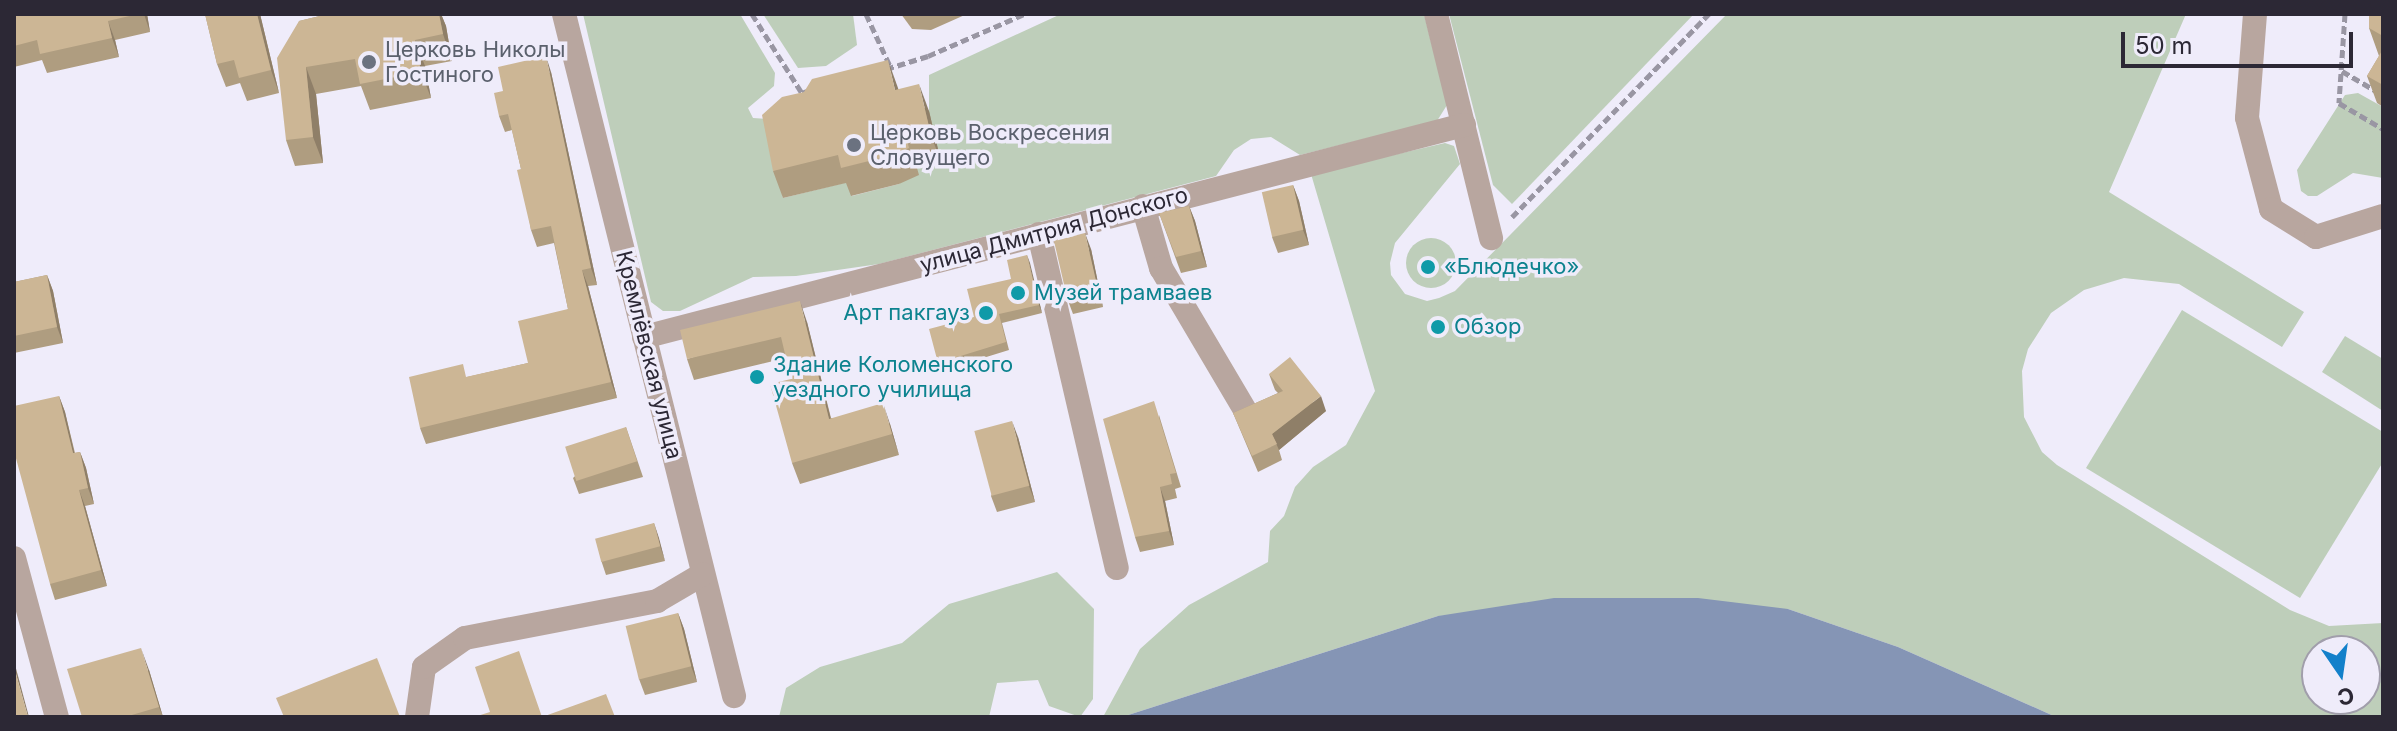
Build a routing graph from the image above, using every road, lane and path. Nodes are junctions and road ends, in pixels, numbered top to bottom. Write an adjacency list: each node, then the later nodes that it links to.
1 (564, 14): 20 (street, Кремлёвская улица)
2 (752, 14): 12 (path)
3 (866, 14): 9 (path)
4 (1024, 14): 9 (path)
5 (1436, 14): 14 (street)
6 (1709, 14): 19 (path)
7 (2255, 14): 17 (street)
8 (2345, 14): 10 (path)
9 (890, 67): 11 (path)
10 (2342, 71): 13 (path); 15 (path)
11 (876, 72)
12 (817, 89)
13 (2383, 95)
14 (1464, 125): 16 (street, улица Дмитрия Донского); 19 (street)
15 (2383, 129)
16 (1143, 206): 18 (street, улица Дмитрия Донского); 21 (street)
17 (2383, 216)
18 (1039, 234): 20 (street, улица Дмитрия Донского); 23 (street)
19 (1491, 238)
20 (644, 337): 24 (street, Кремлёвская улица)
21 (1246, 412)
22 (14, 558): 26 (street)
23 (1117, 568)
24 (703, 574): 25 (street, Кремлёвская улица); 27 (street)
25 (734, 696)
26 (57, 717)
27 (417, 717)

